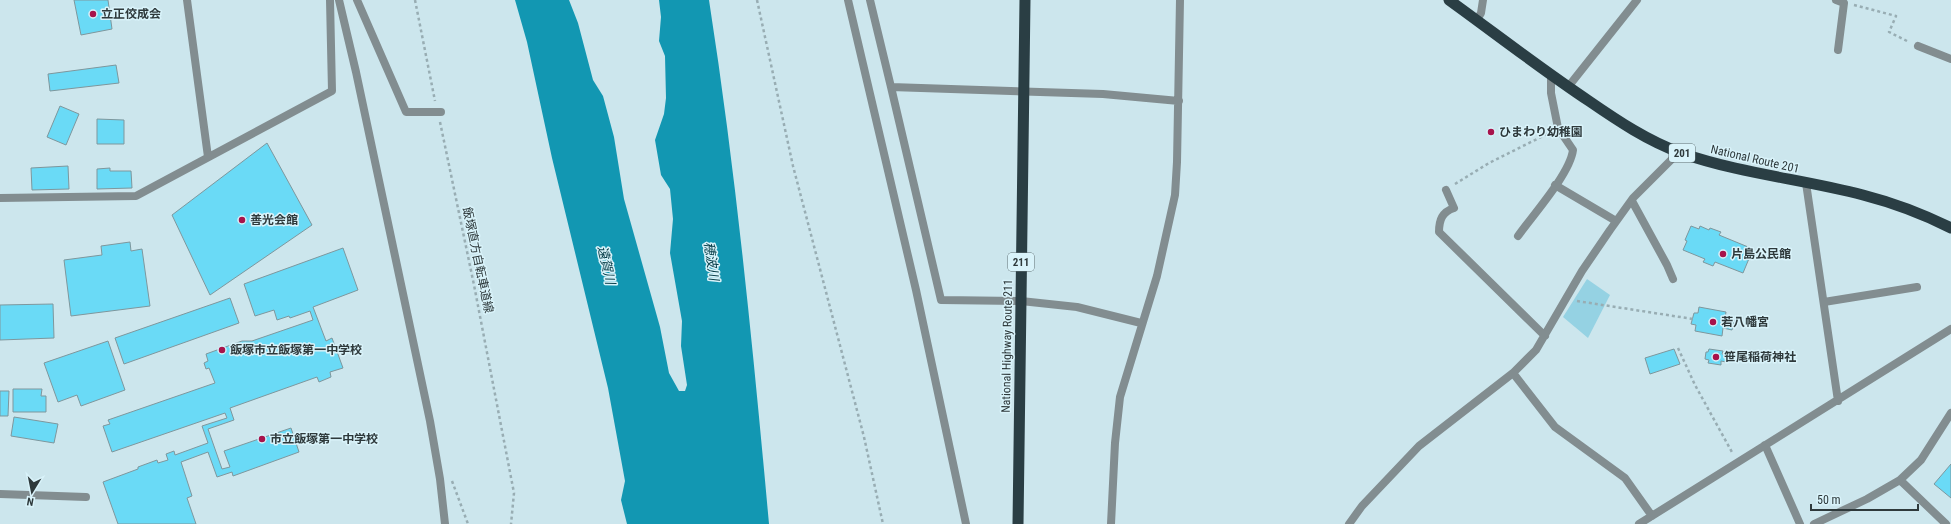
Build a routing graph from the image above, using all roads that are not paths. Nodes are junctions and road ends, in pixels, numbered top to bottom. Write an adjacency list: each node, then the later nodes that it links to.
1 (187, 0): 24 (street)
2 (330, 0): 24 (street)
3 (339, 0): 48 (street)
4 (357, 0): 22 (street)
5 (848, 0): 49 (street)
6 (870, 0): 18 (street)
7 (1025, 0): 20 (highway, National Highway Route 211 / 211)
8 (1180, 0): 21 (street)
9 (1449, 0): 13 (highway, National Route 201 / 201)
10 (1483, 0): 13 (street)
11 (1637, 0): 19 (street)
12 (1840, 2): 15 (street)
13 (1478, 20): 17 (highway, National Route 201 / 201)
14 (1918, 46): 16 (street)
15 (1838, 50)
16 (1951, 59)
17 (1552, 75): 19 (highway, National Route 201 / 201); 26 (street)
18 (891, 87): 20 (street); 35 (street)
19 (1568, 87): 23 (highway, National Route 201 / 201)
20 (1023, 90): 21 (street); 35 (highway, National Highway Route 211 / 211)
21 (1179, 101): 37 (street)
22 (439, 112)
23 (1679, 152): 25 (highway, National Route 201 / 201); 29 (street)
24 (208, 157): 28 (street)
25 (1806, 183): 31 (highway, National Route 201 / 201); 36 (street)
26 (1555, 185): 30 (street); 32 (street)
27 (1446, 190): 39 (street)
28 (0, 198)
29 (1632, 201): 30 (street); 33 (street)
30 (1616, 221): 39 (street)
31 (1951, 228)
32 (1518, 236)
33 (1673, 279)
34 (1917, 287): 36 (street)
35 (1021, 301): 37 (street); 50 (highway, National Highway Route 211 / 211)
36 (1824, 302): 41 (street)
37 (1141, 323): 51 (street)
38 (1951, 329): 41 (street)
39 (1545, 336): 40 (street)
40 (1513, 373): 47 (street); 52 (street)
41 (1838, 401): 43 (street)
42 (1951, 413): 44 (street)
43 (1765, 444): 47 (street); 54 (street)
44 (1900, 480): 55 (street); 56 (street)
45 (0, 494): 46 (street)
46 (86, 497)
47 (1652, 516): 53 (street)
48 (445, 524)
49 (966, 524)
50 (1018, 524)
51 (1111, 524)
52 (1349, 524)
53 (1640, 524)
54 (1800, 524)
55 (1814, 524)
56 (1946, 524)

